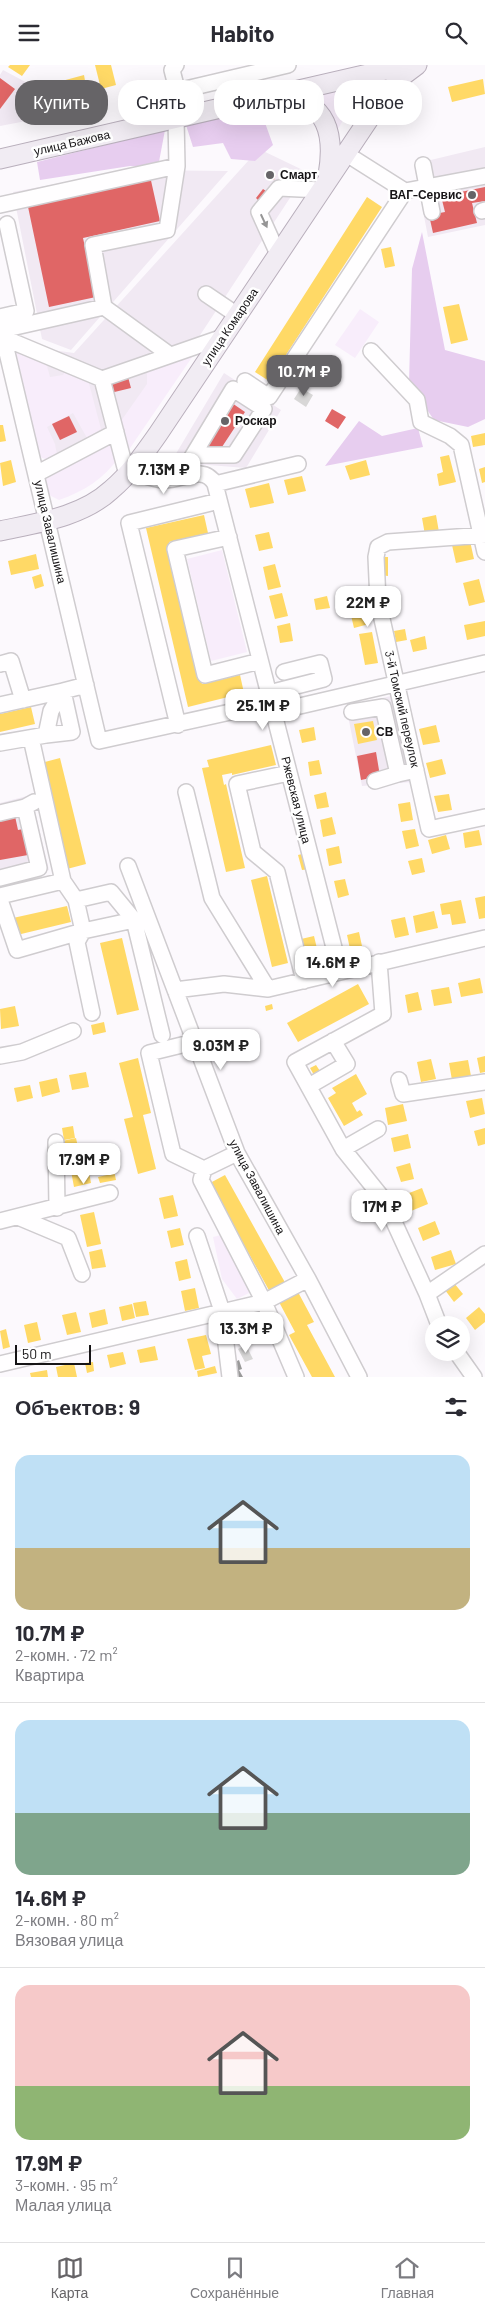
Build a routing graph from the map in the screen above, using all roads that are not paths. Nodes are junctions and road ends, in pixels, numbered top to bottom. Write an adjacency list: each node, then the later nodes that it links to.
1 (176, 65): 5 (street)
2 (288, 65): 7 (street)
3 (407, 65): 6 (main road, улица Бажова)
4 (417, 65): 11 (main road, улица Комарова)
5 (174, 80)
6 (324, 84)
7 (204, 85)
8 (324, 122): 16 (main road)
9 (149, 125): 12 (main road, улица Бажова)
10 (180, 125): 14 (street)
11 (345, 153): 16 (main road, улица Комарова); 18 (street)
12 (0, 159)
13 (423, 165): 17 (street)
14 (177, 166): 19 (street); 24 (street)
15 (485, 176): 17 (street)
16 (324, 185): 22 (main road, улица Комарова); 22 (street, one-way to 22)
17 (427, 187): 18 (street); 20 (street)
18 (405, 191): 31 (street)
19 (0, 205)
20 (432, 212)
21 (7, 224): 26 (street)
22 (278, 254): 25 (main road, улица Комарова)
23 (206, 295): 25 (street)
24 (104, 307): 26 (street); 29 (street)
25 (237, 315): 27 (main road, улица Комарова)
26 (1, 327): 30 (street); 36 (street, улица Завалишина)
27 (223, 337): 29 (street); 35 (main road, улица Комарова)
28 (371, 351): 42 (street)
29 (170, 355): 30 (street)
30 (102, 379): 32 (street)
31 (245, 381)
32 (116, 432): 35 (street); 36 (street)
33 (194, 455): 33 (street); 37 (street)
34 (298, 463): 38 (street)
35 (129, 473): 37 (street); 40 (main road, улица Комарова)
36 (36, 474): 40 (street, улица Завалишина)
37 (180, 477): 38 (street)
38 (215, 484): 39 (street, Ржевская улица)
39 (219, 501): 43 (street, Ржевская улица); 56 (street)
40 (47, 520): 41 (main road, улица Комарова); 50 (street, улица Завалишина)
41 (0, 531)
42 (483, 535): 44 (street); 49 (street, 3-й Томский переулок)
43 (229, 537): 45 (street, Ржевская улица); 45 (street)
44 (485, 552)
45 (260, 661): 53 (street, Ржевская улица)
46 (485, 663): 49 (street)
47 (0, 664): 52 (street)
48 (284, 672): 53 (street)
49 (396, 683): 53 (street); 60 (street, 3-й Томский переулок)
50 (86, 685): 51 (street); 56 (street, улица Завалишина)
51 (63, 691): 52 (street); 57 (street); 57 (street)
52 (23, 700): 54 (street)
53 (271, 703): 56 (street); 61 (street, Ржевская улица)
54 (0, 705)
55 (352, 713): 62 (street)
56 (178, 725)
57 (46, 735): 58 (street)
58 (31, 738): 59 (street); 65 (street)
59 (0, 743)
60 (416, 770): 62 (street); 68 (street, 3-й Томский переулок)
61 (289, 773): 78 (street, Ржевская улица); 79 (street)
62 (398, 775): 63 (street)
63 (375, 781)
64 (186, 792): 80 (street)
65 (44, 795): 66 (street); 71 (street)
66 (25, 807): 67 (street); 70 (street)
67 (0, 813)
68 (485, 817)
69 (128, 866): 81 (street, улица Завалишина)
70 (0, 878)
71 (63, 881): 72 (street); 73 (street)
72 (0, 898): 75 (street)
73 (76, 900): 74 (street); 75 (street)
74 (134, 920): 75 (street); 84 (street)
75 (83, 931): 82 (street)
76 (485, 938): 77 (street)
77 (379, 962): 78 (street); 85 (street)
78 (340, 971): 79 (street)
79 (304, 981): 80 (street)
80 (268, 989): 81 (street)
81 (174, 990): 86 (street, улица Завалишина)
82 (92, 1013)
83 (73, 1031): 87 (street)
84 (162, 1035)
85 (334, 1041): 90 (street); 90 (street)
86 (194, 1042): 94 (street, улица Завалишина); 95 (street)
87 (0, 1056)
88 (399, 1080): 89 (street)
89 (485, 1082)
90 (309, 1086): 93 (street)
91 (378, 1129): 93 (street)
92 (56, 1142): 97 (street)
93 (343, 1149): 104 (street)
94 (237, 1153): 95 (street); 103 (street, улица Завалишина)
95 (204, 1169): 105 (street)
96 (110, 1193): 97 (street)
97 (62, 1207): 98 (street)
98 (18, 1217): 99 (street); 102 (street)
99 (0, 1221)
100 (198, 1237): 106 (street)
101 (485, 1254): 104 (street)
102 (82, 1274)
103 (308, 1279): 105 (street); 112 (street, улица Завалишина)
104 (427, 1294): 107 (street)
105 (264, 1302): 106 (street); 111 (street)
106 (222, 1311): 109 (street); 110 (street)
107 (436, 1316)
108 (463, 1361): 113 (street)
109 (0, 1364)
110 (230, 1377)
111 (296, 1377)
112 (359, 1377)
113 (474, 1377)

